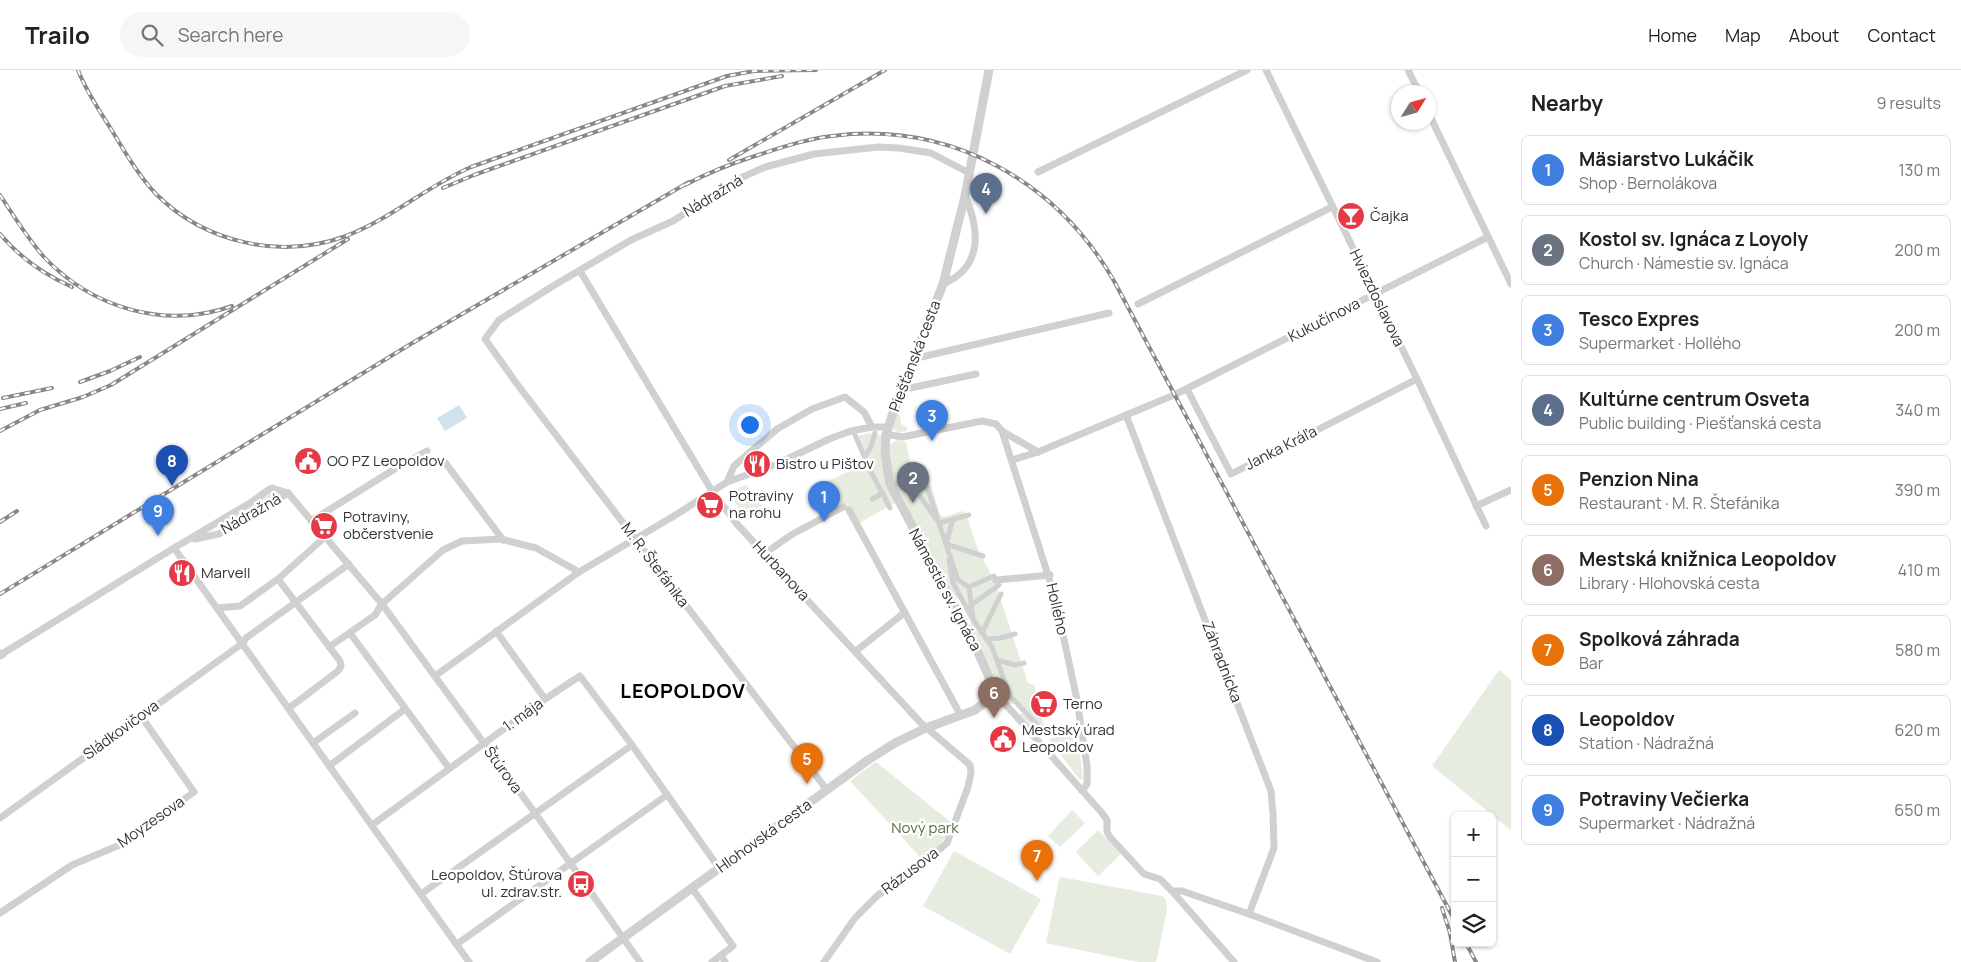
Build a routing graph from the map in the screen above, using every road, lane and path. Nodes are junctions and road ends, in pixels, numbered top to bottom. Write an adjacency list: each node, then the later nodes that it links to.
1 (989, 70): 8 (street, Piešťanská cesta)
2 (1246, 70): 7 (street)
3 (1266, 70): 10 (street, Hviezdoslavova)
4 (1408, 70): 5 (street)
5 (1416, 85)
6 (1436, 129): 11 (street)
7 (1038, 172)
8 (969, 173): 9 (street, Piešťanská cesta); 12 (street, Nádražná)
9 (965, 196): 13 (street, Piešťanská cesta); 13 (street, Piešťanská cesta)
10 (1332, 207): 15 (street, Hviezdoslavova); 16 (street)
11 (1488, 237): 14 (street); 15 (street, Kukučínova)
12 (580, 270): 18 (street, Nádražná); 40 (street, Hurbanova)
13 (943, 284): 19 (street, Piešťanská cesta)
14 (1511, 284)
15 (1375, 295): 21 (street, Hviezdoslavova); 22 (street, Kukučínova)
16 (1138, 304)
17 (1109, 313): 19 (street)
18 (485, 339): 52 (street, M. R. Štefánika)
19 (913, 359): 23 (street, Piešťanská cesta)
20 (976, 374): 23 (street)
21 (1417, 379): 22 (street, Janka Kráľa); 44 (street, Hviezdoslavova)
22 (1187, 389): 24 (street, Kukučínova)
23 (901, 390): 26 (street, Piešťanská cesta)
24 (1126, 415): 30 (street); 113 (street, Záhradnícka)
25 (874, 430): 26 (street); 31 (street); 35 (street); 35 (street)
26 (887, 430): 27 (street); 87 (street, Námestie sv. Ignáca)
27 (1002, 431): 30 (street); 32 (street, Hollého)
28 (855, 435): 31 (street)
29 (427, 452): 48 (street)
30 (1038, 452): 32 (street)
31 (865, 456): 37 (street)
32 (1012, 460): 61 (street, Hollého)
33 (444, 461): 53 (street)
34 (918, 473): 38 (street); 38 (street); 49 (street)
35 (727, 482): 40 (street)
36 (888, 484): 37 (street)
37 (880, 487): 42 (street)
38 (914, 488): 49 (street)
39 (1511, 490): 44 (street)
40 (712, 491): 52 (street); 57 (street, Hurbanova)
41 (288, 493): 48 (street, Štúrova); 54 (street, Nádražná); 54 (street, Nádražná)
42 (883, 493): 43 (street); 45 (street)
43 (872, 499)
44 (1476, 506): 50 (street, Hviezdoslavova)
45 (890, 508)
46 (969, 515): 47 (street)
47 (952, 519): 49 (street); 55 (street)
48 (311, 520): 51 (street, Štúrova)
49 (939, 523): 55 (street)
50 (1486, 526)
51 (324, 538): 59 (street, Štúrova); 62 (street)
52 (635, 539): 60 (street); 101 (street, M. R. Štefánika)
53 (503, 540): 60 (street); 71 (street)
54 (184, 542): 56 (street, Nádražná)
55 (946, 544): 58 (street); 63 (street); 65 (street)
56 (174, 548): 72 (street); 83 (street, Nádražná)
57 (764, 554): 73 (street); 82 (street, Hurbanova)
58 (983, 556)
59 (349, 564): 69 (street); 71 (street, Štúrova)
60 (579, 572): 75 (street)
61 (1050, 575): 64 (street); 102 (street, Hollého)
62 (278, 578): 69 (street); 72 (street)
63 (958, 580): 65 (street); 66 (street)
64 (996, 581): 66 (street); 70 (street)
65 (950, 584): 68 (street)
66 (969, 587): 70 (street)
67 (1002, 594): 77 (street)
68 (961, 599): 70 (street); 74 (street)
69 (295, 602): 80 (street); 81 (street)
70 (971, 602): 74 (street)
71 (382, 604): 76 (street); 86 (street, Štúrova)
72 (217, 608): 80 (street)
73 (904, 614): 82 (street); 93 (street)
74 (973, 619): 77 (street)
75 (496, 631): 86 (street); 88 (street)
76 (350, 633): 81 (street); 90 (street)
77 (982, 633): 79 (street)
78 (1014, 634): 79 (street)
79 (986, 639): 84 (street)
80 (243, 643): 89 (street); 92 (street, Sládkovičova)
81 (330, 647): 89 (street)
82 (856, 650): 94 (street, Hurbanova)
83 (1, 655)
84 (997, 660): 85 (street); 95 (street)
85 (1024, 663)
86 (436, 676): 97 (street, Štúrova)
87 (990, 695): 93 (street, Hlohovská cesta); 102 (street)
88 (545, 699): 97 (street, 1. mája); 98 (street, 1. mája)
89 (289, 708): 96 (street)
90 (406, 708): 99 (street); 100 (street)
91 (355, 712): 96 (street)
92 (141, 716): 105 (street, Sládkovičova); 112 (street, Moyzesova)
93 (961, 716): 94 (street, Hlohovská cesta)
94 (926, 728): 101 (street, Hlohovská cesta); 122 (street, Rázusova)
95 (1046, 734)
96 (313, 743): 99 (street)
97 (483, 743): 100 (street, 1. mája); 104 (street, Štúrova)
98 (632, 745): 103 (street, 1. mája); 104 (street)
99 (329, 766): 106 (street)
100 (449, 768): 106 (street, 1. mája)
101 (827, 790): 108 (street, Hlohovská cesta)
102 (1082, 791): 110 (street)
103 (668, 795): 107 (street); 108 (street, 1. mája)
104 (535, 813): 107 (street, Štúrova); 111 (street)
105 (0, 818)
106 (372, 825): 111 (street)
107 (570, 862): 114 (street, Štúrova); 115 (street)
108 (719, 868): 109 (street, Hlohovská cesta)
109 (692, 888): 114 (street, Hlohovská cesta); 116 (street)
110 (1172, 891): 113 (street); 123 (street)
111 (421, 894): 115 (street)
112 (0, 913)
113 (1249, 914): 124 (street)
114 (623, 938): 118 (street, Hlohovská cesta); 119 (street)
115 (457, 944): 117 (street)
116 (721, 955): 120 (street); 121 (street)
117 (469, 962)
118 (590, 962)
119 (640, 962)
120 (712, 962)
121 (725, 962)
122 (824, 962)
123 (1234, 962)
124 (1377, 962)

